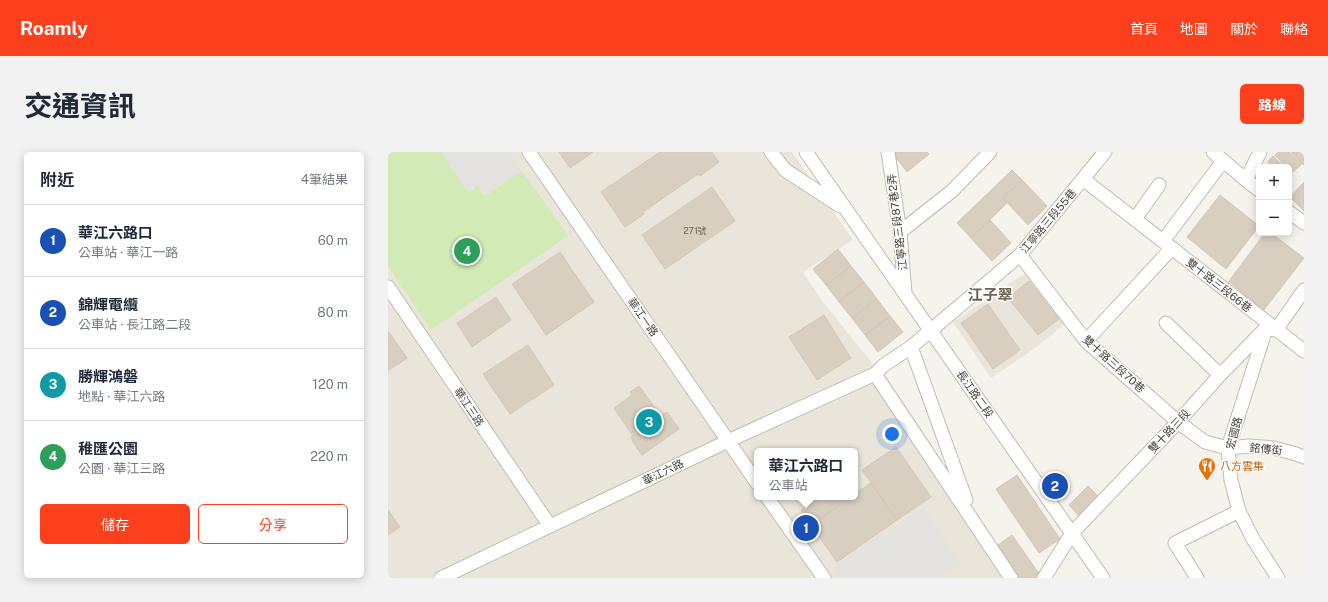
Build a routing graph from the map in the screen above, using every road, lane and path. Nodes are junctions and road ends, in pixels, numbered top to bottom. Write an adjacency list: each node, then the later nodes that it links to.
1 (529, 152): 33 (street, 華江一路)
2 (771, 152): 14 (street)
3 (806, 152): 14 (street, 長江路二段)
4 (888, 152): 18 (street, 江寧路三段87巷2弄)
5 (990, 152): 18 (street)
6 (1105, 152): 10 (street, 江寧路三段55巷)
7 (1213, 152): 9 (street)
8 (1256, 154): 11 (street)
9 (1223, 161): 11 (street); 19 (street)
10 (1082, 179): 16 (street, 雙十路三段66巷); 20 (street, 江寧路三段55巷)
11 (1246, 180): 13 (street)
12 (1159, 185): 16 (street)
13 (1256, 188)
14 (847, 210): 23 (street, 長江路二段)
15 (1292, 214): 17 (street)
16 (1135, 219): 19 (street, 雙十路三段66巷)
17 (1304, 222)
18 (900, 232): 23 (street, 江寧路三段87巷2弄)
19 (1167, 244): 25 (street, 雙十路三段66巷); 27 (street)
20 (1020, 255): 26 (street, 江寧路三段55巷); 27 (street, 雙十路三段70巷)
21 (388, 287): 40 (street, 華江三路)
22 (1304, 290): 25 (street)
23 (905, 293): 26 (street, 長江路二段)
24 (1166, 323): 31 (street)
25 (1271, 329): 29 (street, 雙十路三段66巷); 31 (street, 雙十路三段); 34 (street, 宏國路)
26 (930, 330): 28 (street, 江寧路三段55巷); 41 (street, 長江路二段)
27 (1086, 341): 32 (street, 雙十路三段70巷)
28 (911, 347): 30 (street, 華江六路); 39 (street)
29 (1304, 351)
30 (875, 374): 33 (street, 華江六路); 39 (street)
31 (1220, 375): 32 (street, 雙十路三段)
32 (1178, 422): 34 (street, 雙十路三段70巷); 41 (street, 雙十路三段)
33 (728, 441): 36 (street, 華江一路); 40 (street, 華江六路)
34 (1228, 448): 35 (street, 銘傳街); 38 (street, 宏國路)
35 (1304, 457)
36 (754, 478)
37 (769, 500): 43 (street)
38 (1239, 511): 47 (street); 48 (street, 宏國路)
39 (972, 519): 44 (street)
40 (550, 526): 42 (street, 華江六路)
41 (1072, 533): 45 (street, 雙十路三段); 46 (street, 長江路二段)
42 (441, 578)
43 (824, 578)
44 (1011, 578)
45 (1044, 578)
46 (1103, 578)
47 (1197, 578)
48 (1278, 578)

